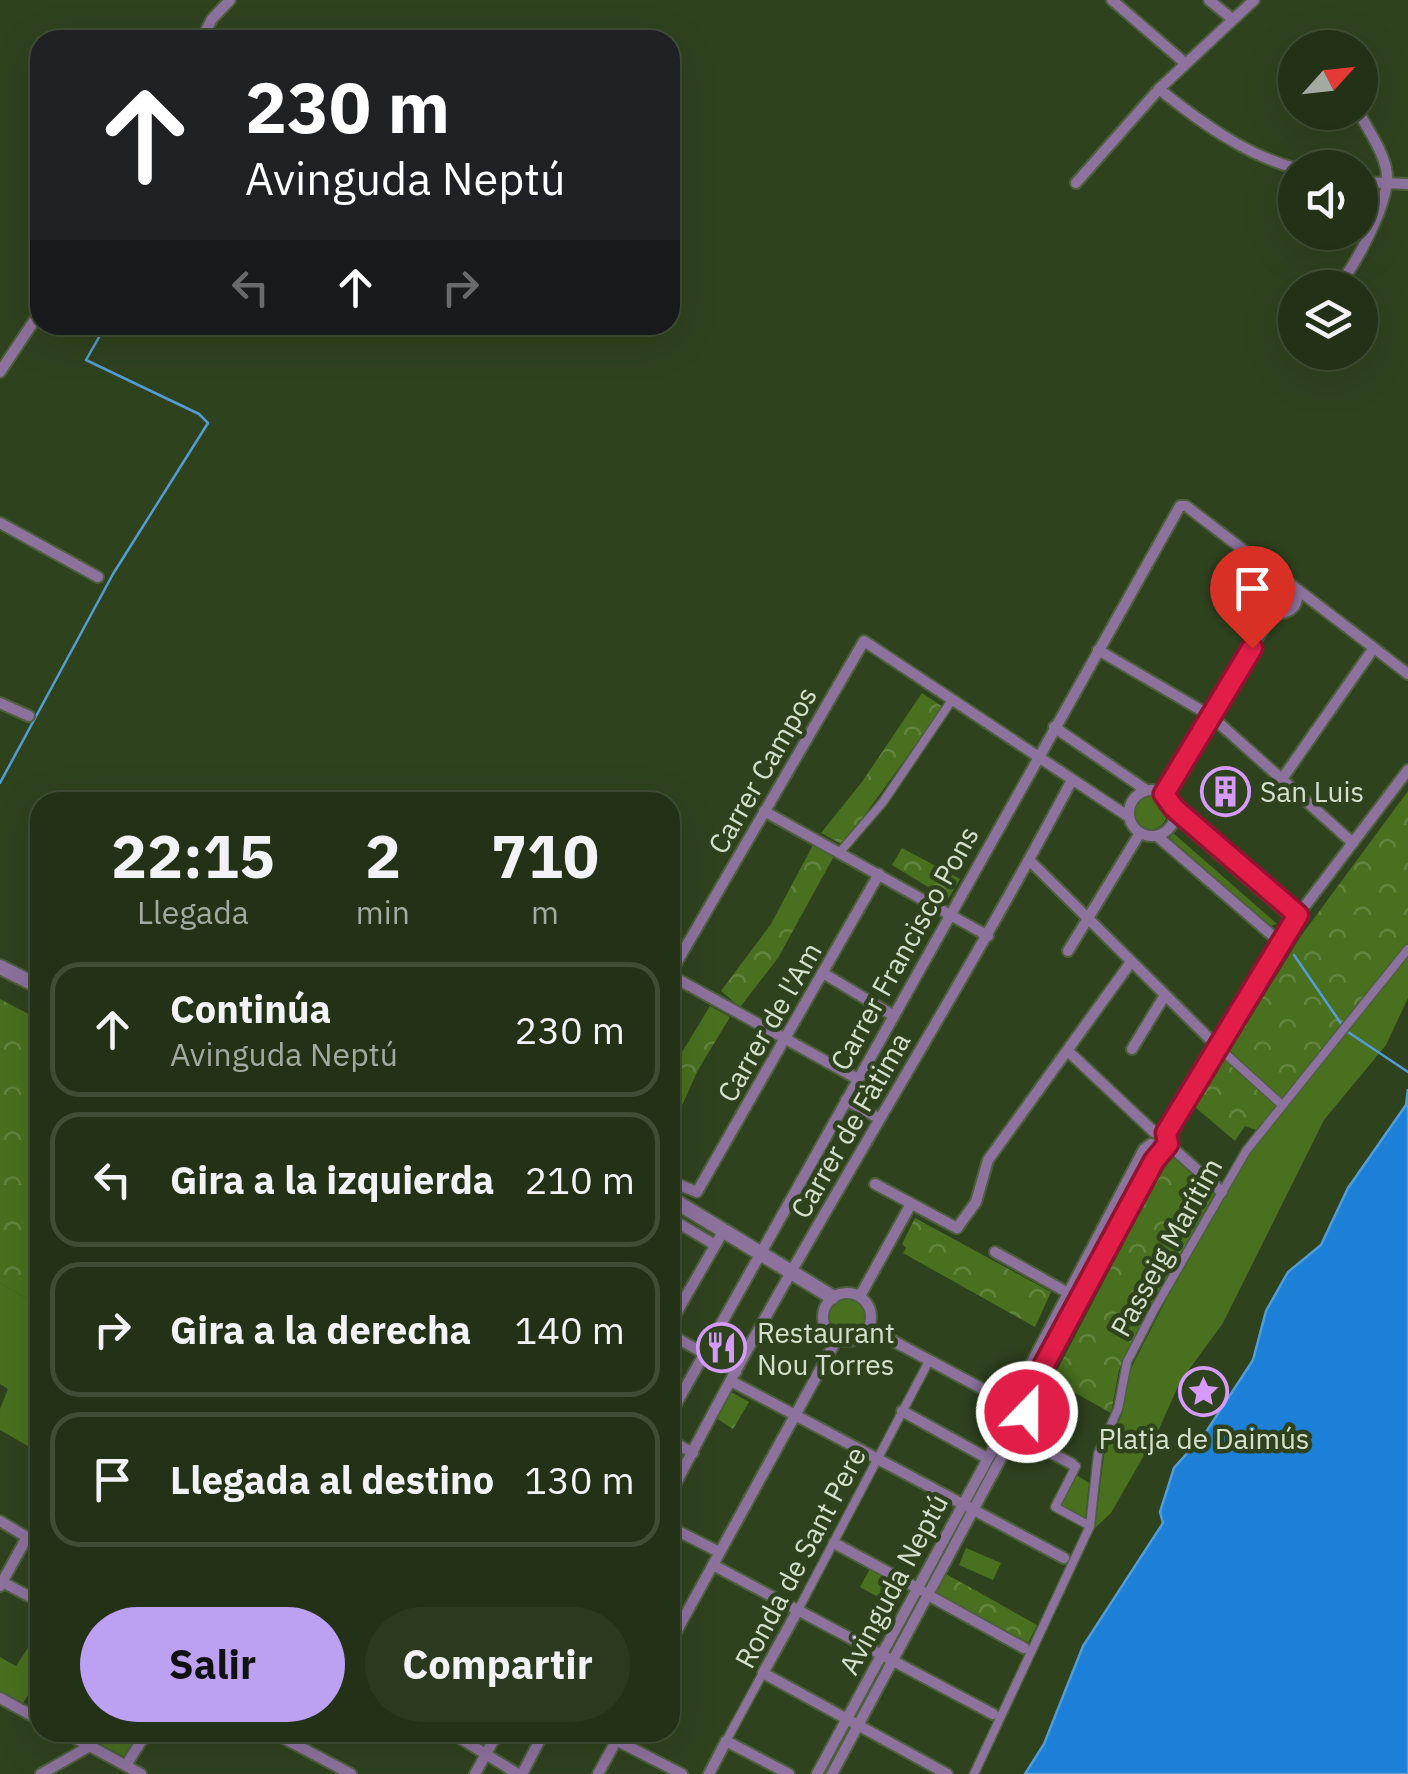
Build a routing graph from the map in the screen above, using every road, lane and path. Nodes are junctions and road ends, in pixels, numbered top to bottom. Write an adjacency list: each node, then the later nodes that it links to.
1 (230, 0): 6 (street)
2 (1112, 0): 7 (street)
3 (1209, 0): 5 (street)
4 (1254, 0): 5 (street)
5 (1231, 18): 7 (street)
6 (206, 30)
7 (1185, 63): 8 (street)
8 (1159, 89): 10 (street); 13 (street)
9 (1368, 130): 12 (street)
10 (1278, 163)
11 (1378, 181): 12 (street)
12 (1387, 181): 14 (street); 15 (street)
13 (1076, 183)
14 (1408, 184)
15 (1350, 270)
16 (30, 327): 17 (street)
17 (0, 372)
18 (0, 523): 19 (street)
19 (98, 577)
20 (1271, 585): 21 (street); 24 (street); 26 (street, Carrer Francisco Pons)
21 (1293, 586): 22 (street); 23 (street)
22 (1297, 600): 23 (street); 24 (street)
23 (1314, 603): 25 (street)
24 (1274, 611): 31 (street)
25 (1373, 648): 27 (street); 35 (street)
26 (1098, 650): 31 (street); 32 (street, Carrer Francisco Pons)
27 (1408, 674)
28 (952, 700): 33 (street); 40 (street, Carrer Campos); 45 (street)
29 (0, 703): 30 (street)
30 (29, 716)
31 (1211, 716): 35 (street); 38 (street)
32 (1054, 727): 33 (street, Carrer Francisco Pons); 37 (street)
33 (1038, 756): 36 (street); 48 (street, Carrer Francisco Pons)
34 (1408, 770): 44 (street)
35 (1282, 779): 44 (street)
36 (1072, 780): 41 (street); 46 (street, Carrer de Fàtima)
37 (1146, 790): 38 (street); 41 (street)
38 (1164, 794): 39 (street)
39 (1174, 808): 43 (street); 49 (street)
40 (764, 811): 45 (street); 55 (street, Carrer Campos)
41 (1129, 817): 42 (street)
42 (1140, 833): 43 (street); 50 (street)
43 (1157, 836): 52 (street)
44 (1353, 842): 49 (street)
45 (840, 852): 47 (street)
46 (1030, 861): 50 (street); 51 (street, Carrer de Fàtima)
47 (879, 874): 48 (street); 58 (street, Carrer de l'Am)
48 (952, 913): 51 (street); 62 (street, Carrer Francisco Pons)
49 (1298, 915): 52 (street)
50 (1087, 919): 54 (street); 56 (street)
51 (988, 936): 70 (street, Carrer de Fàtima)
52 (1280, 944): 65 (street)
53 (1408, 949): 69 (street, Passeig Marítim)
54 (1068, 951)
55 (680, 957)
56 (1132, 962): 61 (street); 66 (street)
57 (0, 967): 60 (street)
58 (823, 974): 62 (street); 63 (street, Carrer de l'Am)
59 (680, 980): 63 (street)
60 (30, 982)
61 (1165, 995): 64 (street); 65 (street)
62 (894, 1016): 67 (street, Carrer Francisco Pons)
63 (786, 1038): 67 (street); 73 (street, Carrer de l'Am)
64 (1132, 1048)
65 (1219, 1048): 69 (street); 71 (street)
66 (1068, 1052): 71 (street); 76 (street)
67 (858, 1079): 68 (street, Carrer Francisco Pons)
68 (846, 1100): 70 (street); 80 (street, Carrer Francisco Pons)
69 (1282, 1105): 74 (street, Passeig Marítim)
70 (878, 1118): 82 (street, Carrer de Fàtima)
71 (1161, 1140): 74 (street); 83 (street); 94 (street)
72 (875, 1184): 76 (street)
73 (680, 1185)
74 (1222, 1192): 105 (street, Passeig Marítim)
75 (680, 1204): 78 (street)
76 (911, 1204): 84 (street)
77 (680, 1224): 79 (street)
78 (724, 1230): 79 (street); 80 (street)
79 (715, 1245): 86 (street)
80 (759, 1251): 82 (street); 90 (street, Carrer Francisco Pons)
81 (995, 1252): 83 (street)
82 (792, 1271): 85 (street); 92 (street, Carrer de Fàtima)
83 (1070, 1294): 94 (street)
84 (860, 1296): 85 (street); 87 (street)
85 (832, 1297): 88 (street)
86 (680, 1306)
87 (869, 1328): 88 (street); 91 (street)
88 (836, 1339): 96 (street)
89 (680, 1340): 90 (street)
90 (704, 1354): 92 (street); 93 (street, Carrer Francisco Pons)
91 (929, 1360): 94 (street); 95 (street, Ronda de Sant Pere)
92 (734, 1377): 96 (street); 100 (street, Carrer de Fàtima)
93 (680, 1398)
94 (1017, 1400): 97 (street); 97 (street)
95 (902, 1412): 101 (street); 102 (street, Ronda de Sant Pere)
96 (796, 1415): 102 (street); 114 (street)
97 (1017, 1416): 98 (street, Avinguda Neptú); 101 (street, Avinguda Neptú)
98 (1014, 1433): 103 (street); 107 (street, Avinguda Neptú)
99 (680, 1446): 100 (street)
100 (692, 1453): 104 (street, Carrer de Fàtima)
101 (986, 1458): 106 (street, Avinguda Neptú)
102 (879, 1461): 106 (street); 113 (street, Ronda de Sant Pere)
103 (1074, 1465): 105 (street); 109 (street)
104 (680, 1476)
105 (1094, 1476): 109 (street, Passeig Marítim)
106 (961, 1505): 107 (street); 118 (street, Avinguda Neptú)
107 (974, 1512): 115 (street); 119 (street, Avinguda Neptú)
108 (0, 1521): 111 (street)
109 (1090, 1526): 156 (street, Passeig Marítim)
110 (680, 1532): 114 (street)
111 (27, 1537): 112 (street); 117 (street)
112 (30, 1539)
113 (834, 1542): 118 (street); 121 (street, Ronda de Sant Pere)
114 (720, 1552): 116 (street)
115 (1064, 1558)
116 (713, 1565): 121 (street); 122 (street)
117 (1, 1584): 120 (street)
118 (917, 1588): 119 (street); 124 (street, Avinguda Neptú)
119 (928, 1595): 123 (street); 124 (street, Avinguda Neptú)
120 (30, 1597)
121 (798, 1610): 124 (street); 125 (street, Ronda de Sant Pere)
122 (680, 1624)
123 (1024, 1648)
124 (887, 1657): 128 (street); 129 (street, Avinguda Neptú); 130 (street, Avinguda Neptú)
125 (763, 1673): 129 (street); 131 (street, Ronda de Sant Pere)
126 (0, 1698): 127 (street)
127 (30, 1714)
128 (993, 1714)
129 (846, 1720): 130 (street); 153 (street, Avinguda Neptú)
130 (857, 1727): 154 (street, Avinguda Neptú); 155 (street)
131 (726, 1741): 151 (street, Ronda de Sant Pere); 152 (street)
132 (83, 1742): 141 (street)
133 (141, 1742): 143 (street)
134 (290, 1742): 140 (street)
135 (465, 1742): 142 (street)
136 (493, 1742): 142 (street)
137 (538, 1742): 148 (street)
138 (615, 1742): 149 (street)
139 (627, 1742): 150 (street)
140 (294, 1744): 146 (street)
141 (90, 1746): 143 (street); 144 (street)
142 (486, 1756): 147 (street); 148 (street)
143 (126, 1765): 145 (street)
144 (41, 1774)
145 (142, 1774)
146 (351, 1774)
147 (475, 1774)
148 (520, 1774)
149 (598, 1774)
150 (682, 1774)
151 (709, 1774)
152 (789, 1774)
153 (817, 1774)
154 (832, 1774)
155 (947, 1774)
156 (974, 1774)

